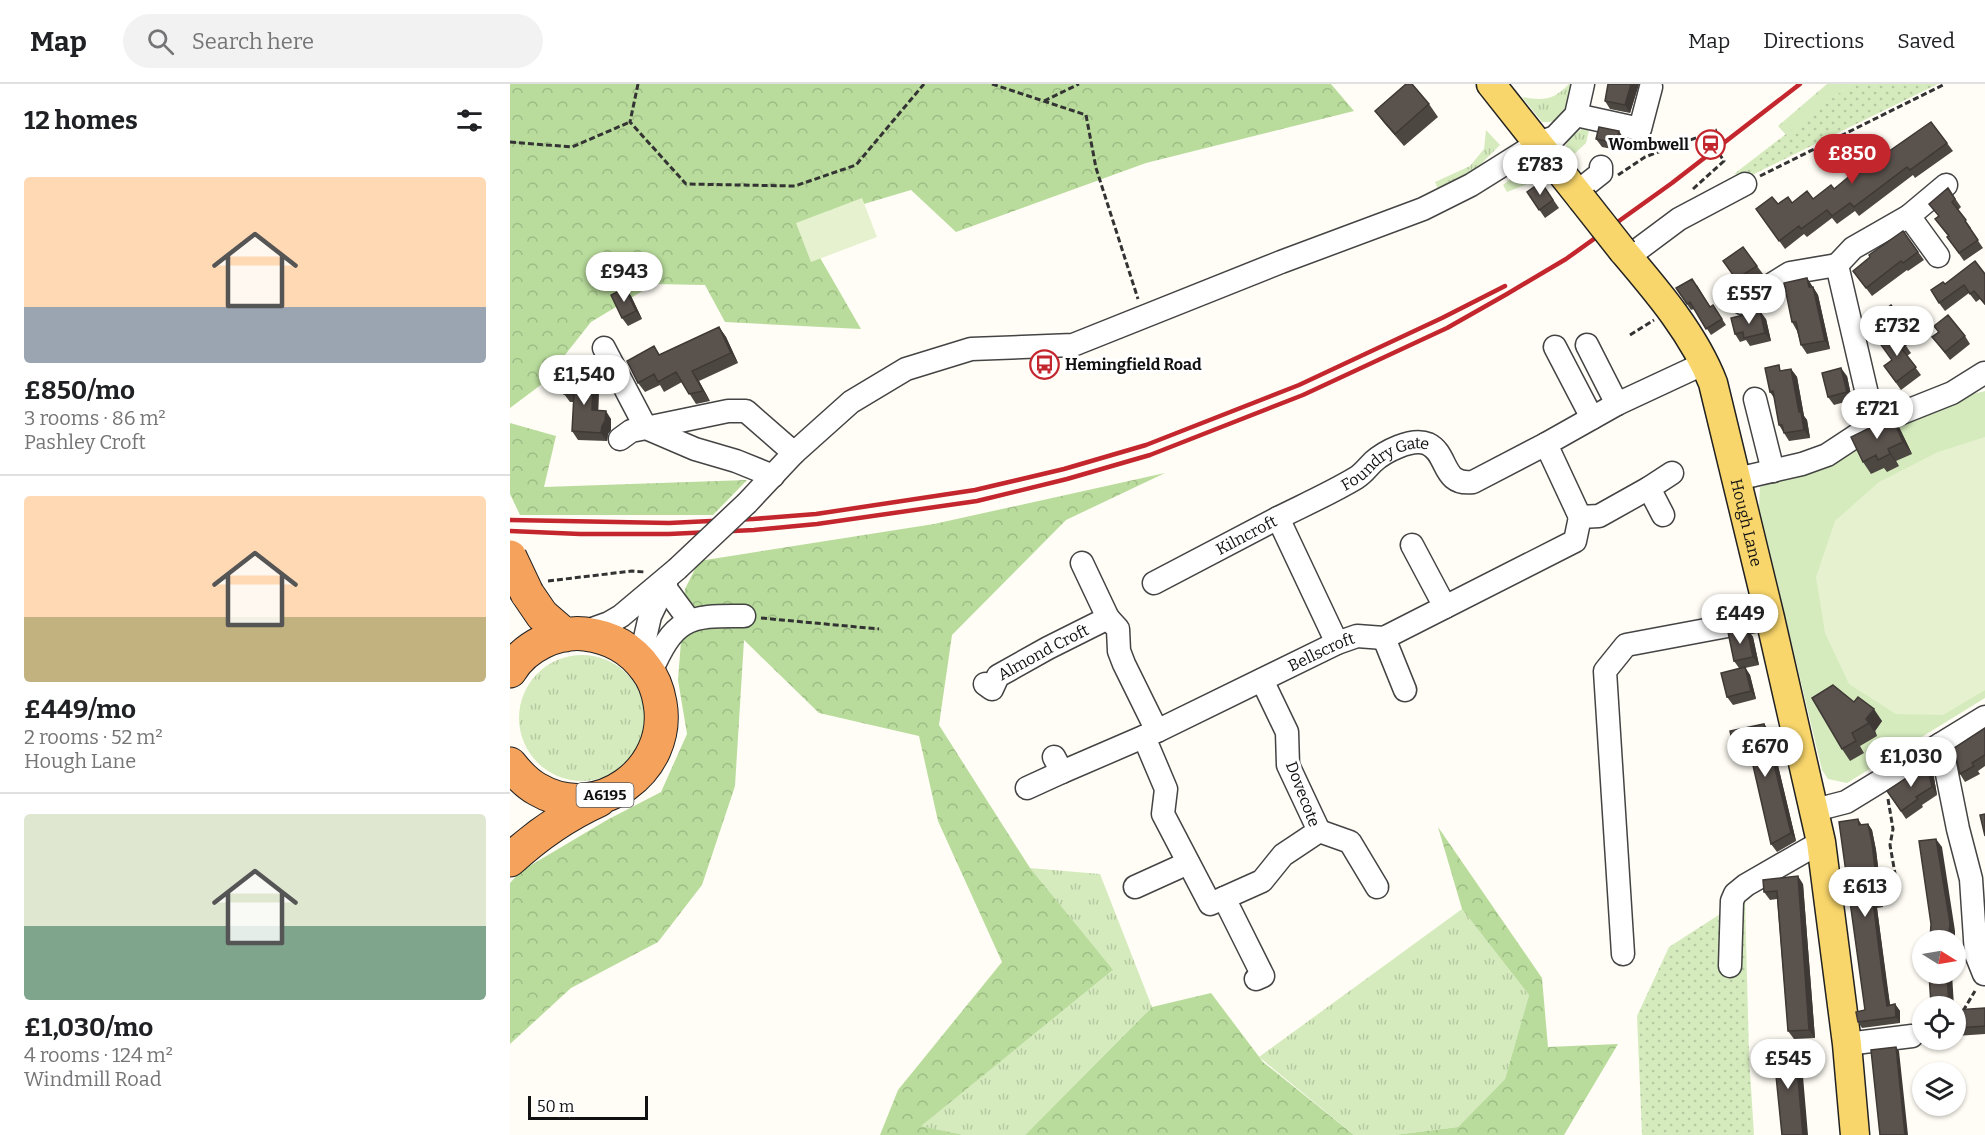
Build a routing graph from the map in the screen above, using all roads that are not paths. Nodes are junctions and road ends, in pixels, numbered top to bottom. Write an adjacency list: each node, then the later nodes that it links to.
1 (1491, 84): 5 (main road, Hough Lane)
2 (1584, 84): 4 (street)
3 (1651, 87): 4 (street)
4 (1576, 116): 5 (street)
5 (1538, 143): 9 (main road, Hough Lane); 27 (street)
6 (1609, 172): 9 (street)
7 (1745, 184): 11 (street)
8 (1947, 185): 10 (street)
9 (1580, 196): 11 (main road, Hough Lane, bridge)
10 (1909, 216): 12 (street); 13 (street)
11 (1626, 254): 18 (main road, Hough Lane)
12 (1938, 256)
13 (1837, 265): 14 (street); 23 (street)
14 (1742, 303)
15 (1587, 345): 21 (street)
16 (1555, 347): 22 (street)
17 (604, 348): 24 (street)
18 (1705, 363): 21 (street, Foundry Gate); 31 (main road, Hough Lane)
19 (1984, 373): 23 (street)
20 (1755, 399): 28 (street)
21 (1617, 404): 22 (street, Foundry Gate)
22 (1592, 418): 26 (street, Foundry Gate)
23 (1874, 424): 28 (street)
24 (646, 428): 25 (street); 27 (street); 30 (street)
25 (620, 440)
26 (1546, 444): 34 (street); 35 (street, Foundry Gate)
27 (794, 453): 30 (street)
28 (1773, 471): 31 (street)
29 (1672, 473): 32 (street)
30 (773, 476): 39 (street, bridge)
31 (1737, 479): 44 (main road, Hough Lane)
32 (1649, 488): 33 (street); 34 (street)
33 (1663, 515)
34 (1580, 517): 41 (street, Bellscroft)
35 (1278, 518): 40 (street, Kilncroft); 48 (street, Kilncroft)
36 (1412, 545): 41 (street)
37 (510, 557): 46 (highway, bridge)
38 (1082, 563): 43 (street, Almond Croft)
39 (671, 576): 45 (street); 46 (street); 49 (street)
40 (1155, 583)
41 (1445, 607): 47 (street, Bellscroft)
42 (744, 616): 45 (street)
43 (1108, 618): 52 (street, Almond Croft); 55 (street, Almond Croft)
44 (1770, 618): 60 (main road, Hough Lane); 68 (street)
45 (689, 621): 49 (street)
46 (572, 634): 49 (highway); 50 (highway)
47 (1384, 638): 48 (street, Bellscroft); 53 (street)
48 (1337, 643): 51 (street, Bellscroft)
49 (645, 667): 59 (highway, A6195)
50 (510, 670)
51 (1262, 680): 55 (street, Bellscroft); 61 (street, Dovecote)
52 (984, 684)
53 (1405, 690)
54 (1985, 717): 56 (street)
55 (1150, 734): 58 (street, Bellscroft); 64 (street)
56 (1941, 744): 60 (street); 70 (street)
57 (510, 765): 59 (highway, A6195)
58 (1027, 788)
59 (611, 794): 63 (highway, A6195)
60 (1815, 810): 62 (main road, Hough Lane)
61 (1319, 831): 66 (street); 67 (street, Dovecote)
62 (1821, 842): 69 (street); 73 (main road, Hough Lane)
63 (510, 861)
64 (1188, 862): 65 (street); 67 (street)
65 (1135, 887)
66 (1377, 887)
67 (1224, 898): 71 (street)
68 (1623, 954)
69 (1730, 966)
70 (1984, 975)
71 (1256, 979)
72 (1912, 1036): 73 (street)
73 (1847, 1044): 74 (main road, Hough Lane)
74 (1855, 1135)

